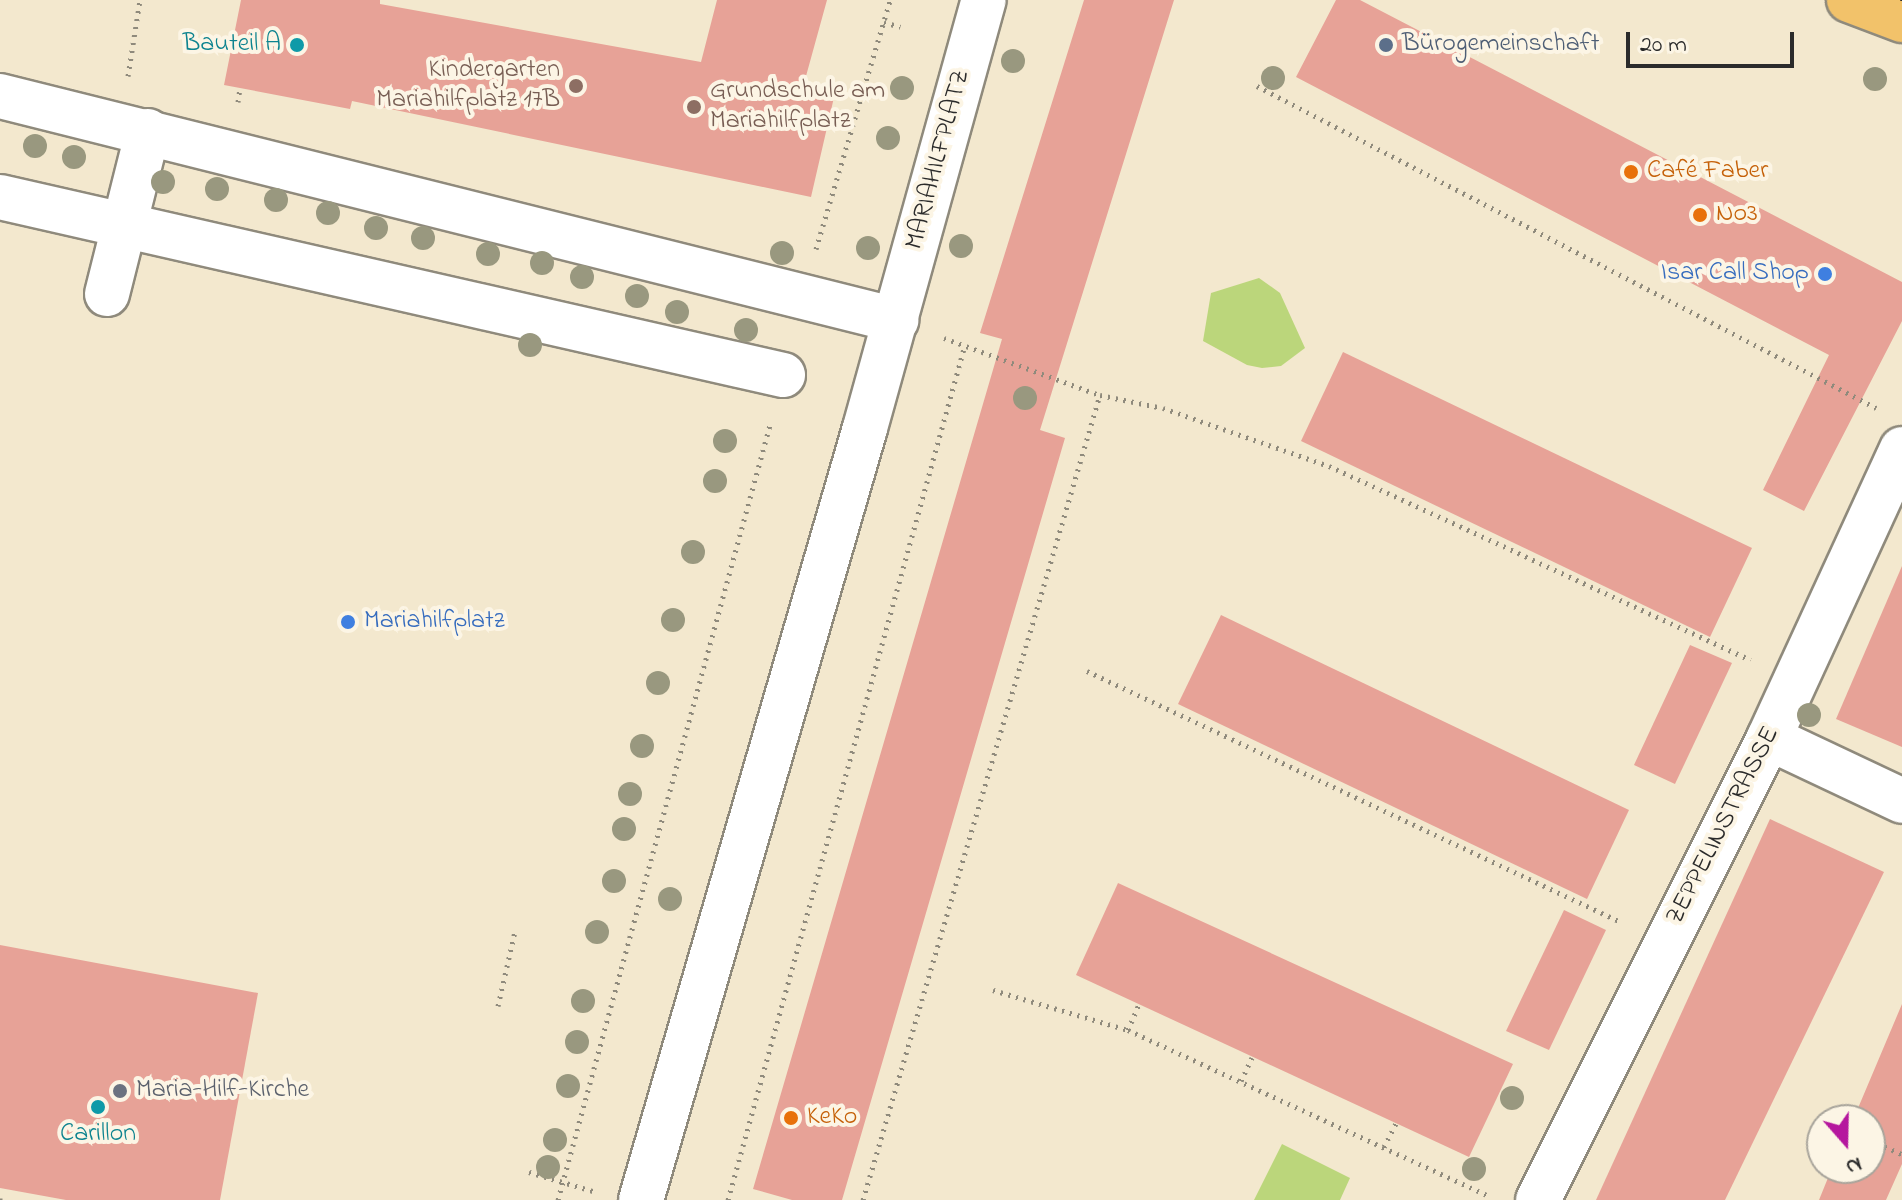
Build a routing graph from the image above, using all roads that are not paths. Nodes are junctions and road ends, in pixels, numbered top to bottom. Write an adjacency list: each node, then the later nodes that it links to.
1 (984, 0): 9 (street, MARIAHILFPLATZ)
2 (1849, 0): 3 (main road)
3 (1902, 20)
4 (0, 96): 5 (street)
5 (134, 128): 7 (street); 9 (street)
6 (0, 197): 7 (street)
7 (123, 227): 8 (street); 10 (street)
8 (107, 294)
9 (896, 320): 14 (street, MARIAHILFPLATZ)
10 (783, 375)
11 (1895, 432): 12 (street, ZEPPELINSTRASSE)
12 (1769, 738): 13 (street); 15 (street, ZEPPELINSTRASSE)
13 (1902, 801)
14 (624, 1198)
15 (1538, 1200)

